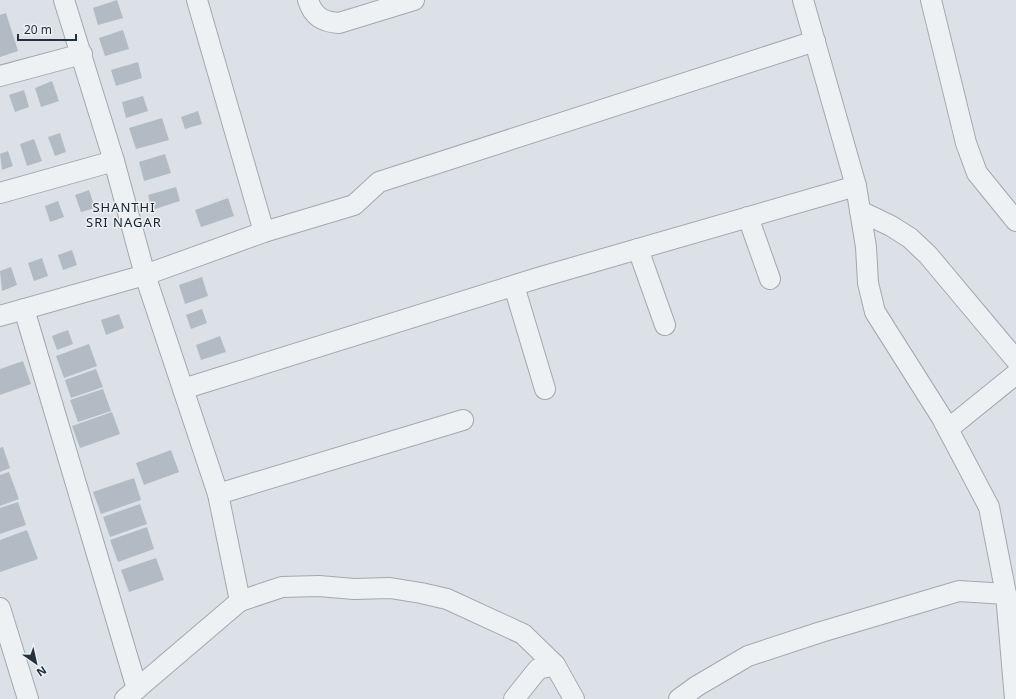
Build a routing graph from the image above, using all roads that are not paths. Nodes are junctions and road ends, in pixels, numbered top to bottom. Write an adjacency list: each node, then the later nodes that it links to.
1 (64, 0): 8 (street)
2 (197, 0): 16 (street)
3 (308, 0): 4 (street)
4 (414, 0)
5 (803, 0): 7 (street)
6 (931, 0): 15 (street)
7 (815, 41): 11 (street); 16 (street)
8 (82, 54): 9 (street); 10 (street)
9 (0, 76)
10 (114, 162): 12 (street); 18 (street)
11 (856, 186): 13 (street); 14 (street)
12 (0, 193)
13 (860, 211): 24 (street); 29 (street)
14 (748, 217): 17 (street); 19 (street)
15 (1016, 221)
16 (264, 232): 18 (street)
17 (638, 249): 20 (street); 23 (street)
18 (145, 275): 21 (street); 26 (street)
19 (770, 279)
20 (514, 286): 26 (street); 27 (street)
21 (24, 309): 22 (street); 35 (street)
22 (0, 316)
23 (665, 325)
24 (1016, 360)
25 (1016, 374): 29 (street)
26 (183, 389): 30 (street)
27 (545, 389)
28 (463, 420): 30 (street)
29 (948, 430): 31 (street)
30 (218, 494): 32 (street)
31 (1006, 594): 39 (street); 40 (street)
32 (240, 601): 34 (street); 35 (street)
33 (0, 608): 36 (street)
34 (555, 665): 37 (street); 38 (street)
35 (131, 694)
36 (28, 699)
37 (514, 699)
38 (574, 699)
39 (679, 699)
40 (1015, 699)

